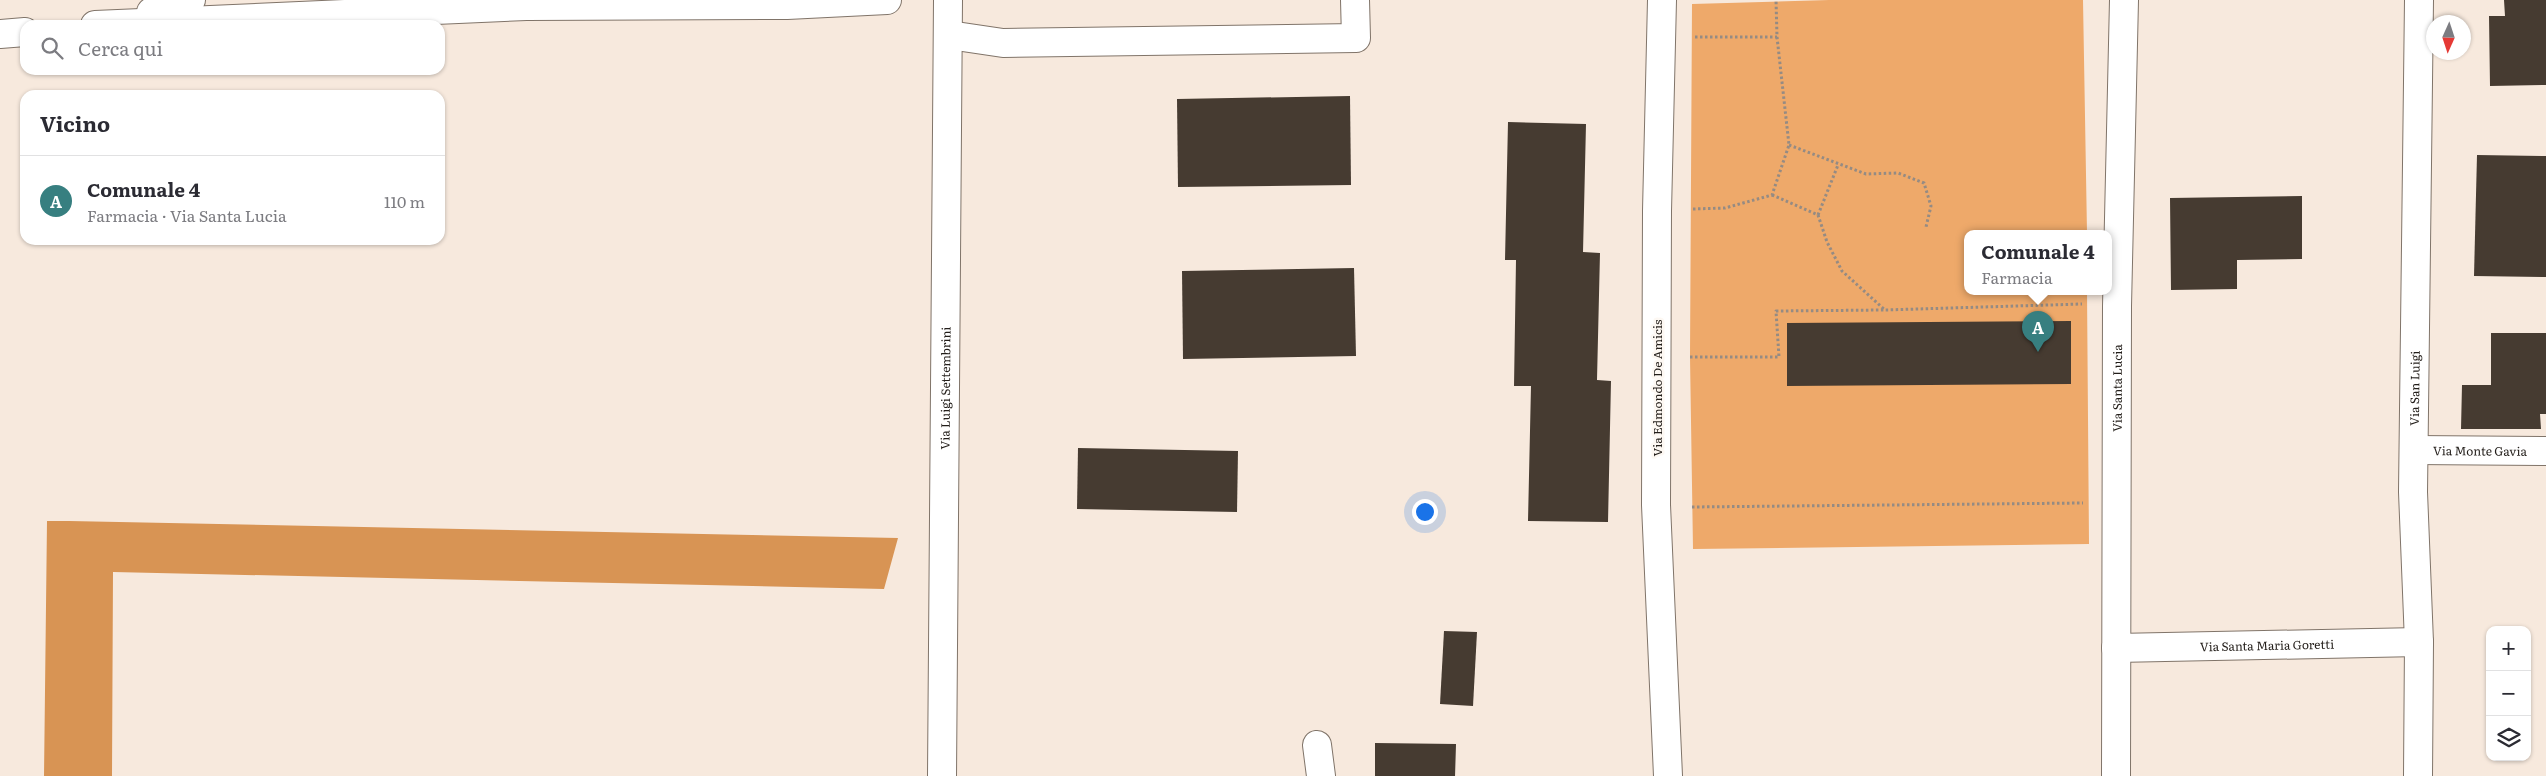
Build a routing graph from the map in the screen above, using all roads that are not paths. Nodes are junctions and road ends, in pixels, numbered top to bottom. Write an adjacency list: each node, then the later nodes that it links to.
1 (191, 0): 10 (street)
2 (887, 0): 8 (street)
3 (948, 0): 14 (street, Via Luigi Settembrini)
4 (1355, 0): 14 (street)
5 (1662, 0): 22 (street, Via Edmondo De Amicis)
6 (2124, 0): 18 (street, Via Santa Lucia)
7 (2418, 0): 15 (street, Via San Luigi)
8 (783, 2): 9 (street)
9 (515, 3): 11 (street)
10 (118, 20)
11 (181, 20)
12 (20, 32): 13 (street)
13 (0, 34)
14 (949, 35): 20 (street, Via Luigi Settembrini)
15 (2414, 450): 16 (street, Via Monte Gavia); 17 (street, Via San Luigi)
16 (2546, 451)
17 (2419, 642): 18 (street, Via Santa Maria Goretti); 24 (street, Via San Luigi)
18 (2116, 648): 23 (street, Via Santa Lucia)
19 (1317, 745): 21 (street)
20 (942, 776)
21 (1321, 776)
22 (1668, 776)
23 (2116, 776)
24 (2418, 776)

